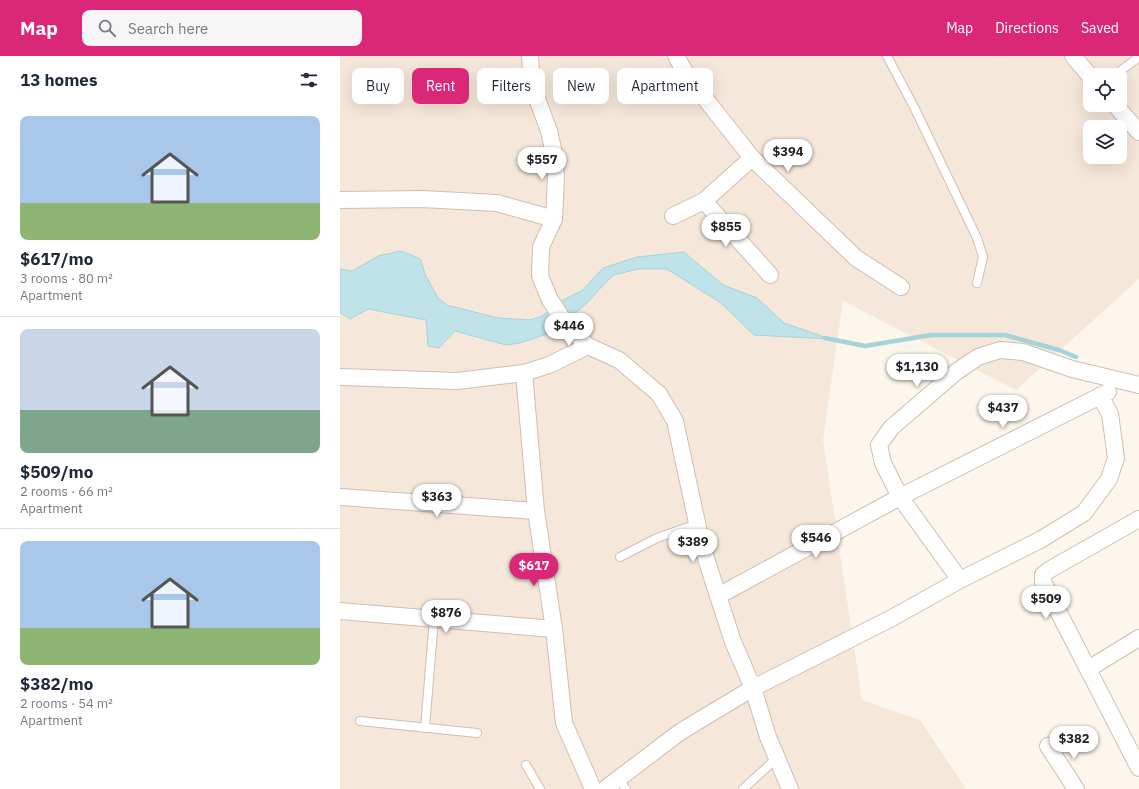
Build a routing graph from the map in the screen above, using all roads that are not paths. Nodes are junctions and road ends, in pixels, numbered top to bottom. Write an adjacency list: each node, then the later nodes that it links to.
1 (530, 56): 14 (street)
2 (676, 56): 10 (street)
3 (887, 56): 16 (lane)
4 (1073, 56): 6 (street)
5 (1139, 57): 7 (lane)
6 (1083, 68)
7 (1124, 68)
8 (1121, 112): 9 (street)
9 (1139, 132)
10 (752, 158): 12 (street); 17 (street)
11 (340, 200): 14 (street)
12 (704, 201): 13 (street); 15 (street)
13 (673, 216)
14 (554, 219): 18 (street)
15 (770, 275)
16 (977, 283)
17 (901, 287)
18 (588, 346): 19 (street); 28 (street)
19 (524, 373): 20 (street); 26 (street)
20 (340, 377)
21 (1120, 380): 22 (street); 23 (street); 25 (street)
22 (1139, 385)
23 (1100, 396): 25 (street); 30 (street)
24 (340, 497): 26 (street)
25 (900, 497): 30 (street); 31 (street)
26 (536, 511): 34 (street)
27 (1139, 519): 36 (street)
28 (697, 524): 29 (lane); 31 (street)
29 (620, 557)
30 (960, 580): 37 (street)
31 (718, 596): 37 (street)
32 (340, 611): 33 (street)
33 (434, 619): 34 (street); 39 (lane)
34 (554, 629): 47 (street)
35 (1139, 638): 36 (street)
36 (1088, 669): 43 (street)
37 (753, 688): 42 (street); 45 (street)
38 (360, 722): 39 (lane)
39 (425, 728): 40 (lane)
40 (477, 733)
41 (1048, 746): 51 (street)
42 (777, 758): 49 (lane); 50 (street)
43 (1138, 764)
44 (526, 765): 46 (lane)
45 (622, 784): 48 (street)
46 (540, 789)
47 (593, 789)
48 (605, 789)
49 (743, 789)
50 (790, 789)
51 (1076, 789)

